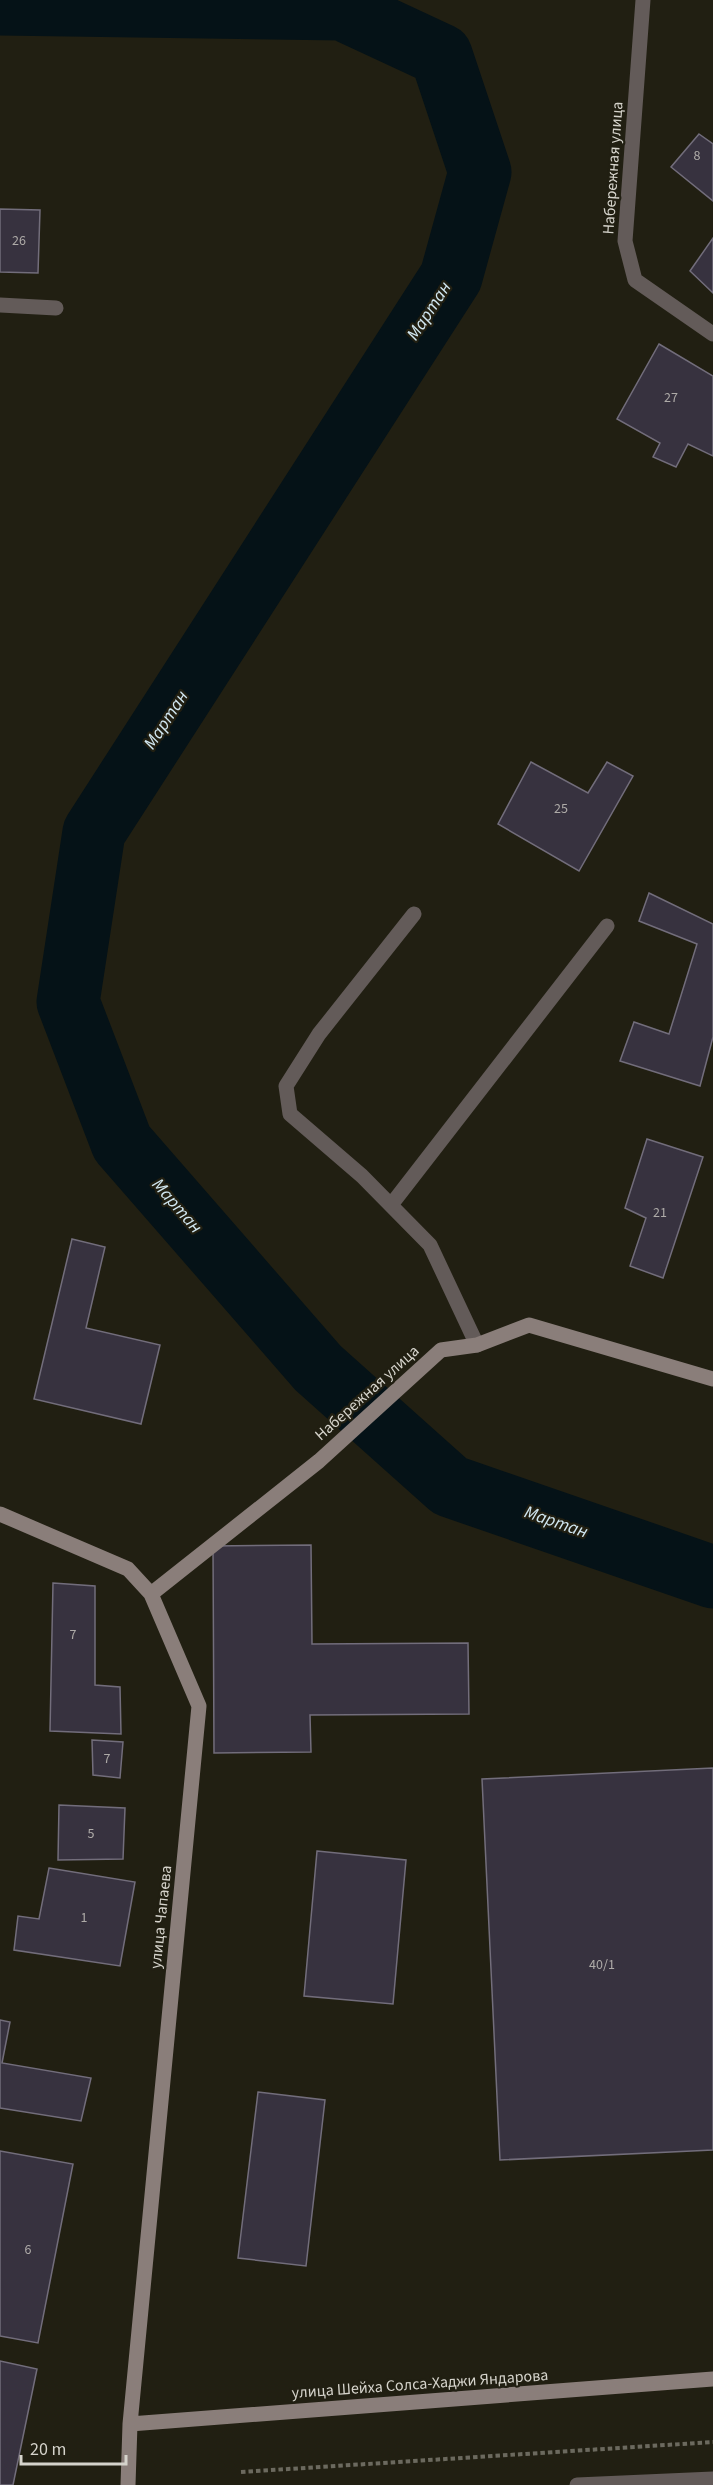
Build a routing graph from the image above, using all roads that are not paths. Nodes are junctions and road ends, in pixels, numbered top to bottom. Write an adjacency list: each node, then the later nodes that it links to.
1 (643, 0): 4 (street, Набережная улица)
2 (0, 305): 3 (street)
3 (56, 308)
4 (713, 334)
5 (414, 914): 7 (street)
6 (607, 926): 7 (street)
7 (391, 1205): 8 (street)
8 (477, 1345): 9 (street, Набережная улица); 11 (street, Набережная улица)
9 (713, 1379)
10 (0, 1514): 11 (street, улица Чапаева)
11 (151, 1594): 13 (street, улица Чапаева)
12 (713, 2379): 13 (street, улица Шейха Солса-Хаджи Яндарова)
13 (130, 2424): 15 (street, улица Чапаева)
14 (713, 2479): 16 (street)
15 (128, 2485)
16 (577, 2485)

